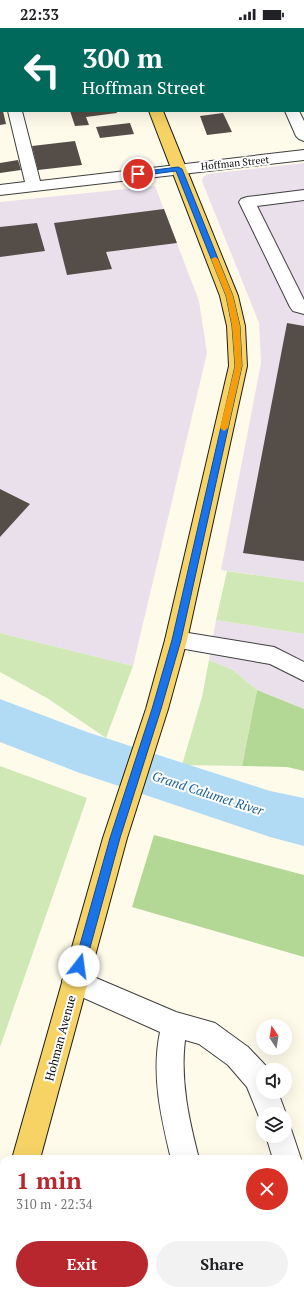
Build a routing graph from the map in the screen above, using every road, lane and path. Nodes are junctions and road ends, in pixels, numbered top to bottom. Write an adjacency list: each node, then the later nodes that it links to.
1 (15, 112): 7 (street)
2 (156, 112): 6 (main road, Hohman Avenue)
3 (292, 112): 4 (street)
4 (304, 136)
5 (304, 155): 6 (street, Hoffman Street)
6 (178, 169): 7 (street, Hoffman Street); 11 (main road, Hohman Avenue)
7 (34, 186): 8 (street, Hoffman Street)
8 (0, 190)
9 (304, 195): 10 (street)
10 (304, 309)
11 (176, 640): 12 (street); 13 (main road, Hohman Avenue)
12 (304, 672)
13 (75, 981): 14 (street); 17 (main road, Hohman Avenue)
14 (175, 1025): 15 (street); 18 (street)
15 (256, 1077)
16 (282, 1143): 19 (street)
17 (27, 1155)
18 (185, 1155)
19 (286, 1155)

